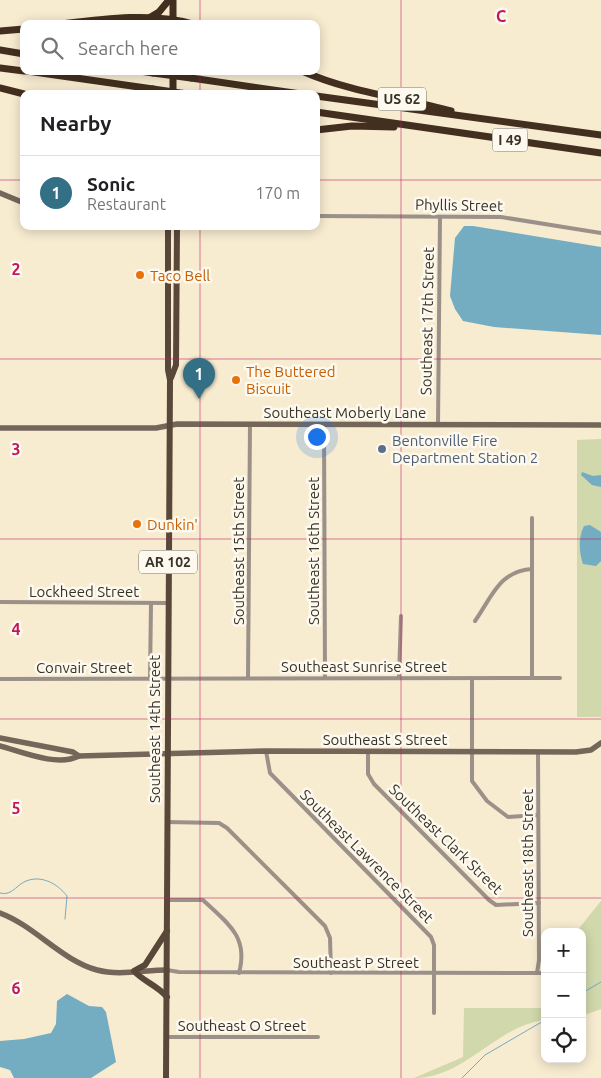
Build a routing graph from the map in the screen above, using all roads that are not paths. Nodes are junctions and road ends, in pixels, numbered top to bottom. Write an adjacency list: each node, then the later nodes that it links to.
1 (169, 0): 3 (highway)
2 (173, 0): 6 (highway)
3 (149, 18): 4 (highway); 5 (highway)
4 (97, 20)
5 (161, 20)
6 (173, 20)
7 (20, 29): 8 (highway)
8 (0, 31)
9 (0, 50): 10 (highway)
10 (20, 53)
11 (0, 68): 12 (highway)
12 (20, 70)
13 (53, 75): 18 (highway, bridge)
14 (168, 75): 20 (highway, bridge)
15 (173, 75): 19 (highway)
16 (314, 75): 24 (highway, US 62)
17 (0, 88): 21 (highway)
18 (160, 90)
19 (172, 90)
20 (274, 90)
21 (20, 93)
22 (320, 97): 24 (highway, I 49)
23 (320, 113): 25 (highway, I 49)
24 (482, 119): 27 (highway, I 49)
25 (420, 128): 26 (highway, US 62); 28 (highway, I 49)
26 (320, 130)
27 (601, 135)
28 (601, 153)
29 (0, 194): 30 (street)
30 (20, 202)
31 (320, 216): 32 (street, Phyllis Street)
32 (440, 217): 35 (street, Phyllis Street); 39 (street, Southeast 17th Street)
33 (168, 230): 36 (main road, Southeast 14th Street / AR 102)
34 (177, 230): 36 (main road, Southeast 14th Street / AR 102)
35 (601, 234)
36 (170, 380): 41 (main road, Southeast 14th Street / AR 102)
37 (250, 424): 38 (street, Southeast Moberly Lane); 41 (street, Southeast Moberly Lane); 52 (street, Southeast 15th Street)
38 (324, 425): 39 (street, Southeast Moberly Lane); 51 (street, Southeast 16th Street)
39 (438, 425): 40 (street, Southeast Moberly Lane)
40 (601, 425)
41 (169, 426): 42 (street, Southeast Moberly Lane); 47 (main road, Southeast 14th Street / AR 102)
42 (0, 428)
43 (532, 518): 44 (street)
44 (532, 568): 49 (street); 54 (street)
45 (0, 602): 46 (street, Lockheed Street)
46 (151, 603): 47 (street, Lockheed Street); 57 (street)
47 (168, 603): 58 (main road, Southeast 14th Street / AR 102)
48 (401, 616): 50 (street)
49 (475, 622)
50 (399, 676): 51 (street, Southeast Sunrise Street); 53 (street, Southeast Sunrise Street)
51 (325, 677): 52 (street, Southeast Sunrise Street)
52 (248, 678): 58 (street, Southeast Sunrise Street)
53 (472, 678): 54 (street, Southeast Sunrise Street); 63 (street)
54 (532, 678): 55 (street, Southeast Sunrise Street)
55 (560, 678)
56 (0, 679): 57 (street, Convair Street)
57 (150, 679): 58 (street, Convair Street)
58 (168, 679): 66 (main road, Southeast 14th Street / AR 102)
59 (0, 738): 67 (street)
60 (601, 743): 65 (street, Southeast S Street)
61 (0, 746): 67 (street)
62 (266, 751): 64 (street, Southeast S Street); 66 (street, Southeast S Street); 78 (street, Southeast Lawrence Street)
63 (471, 751): 64 (street, Southeast S Street); 65 (street, Southeast S Street); 68 (street)
64 (368, 752): 71 (street, Southeast Clark Street)
65 (538, 752): 68 (street, Southeast 18th Street)
66 (167, 754): 67 (street, Southeast S Street); 69 (main road, Southeast 14th Street / AR 102)
67 (79, 756)
68 (538, 815): 71 (street, Southeast 18th Street)
69 (167, 822): 70 (main road, Southeast 14th Street / AR 102); 77 (street)
70 (167, 900): 73 (main road, Southeast 14th Street / AR 102); 76 (street)
71 (539, 904): 79 (street, Southeast 18th Street)
72 (0, 913): 75 (street)
73 (167, 931): 74 (main road, Southeast 14th Street / AR 102); 75 (main road)
74 (167, 970): 75 (street); 76 (street, Southeast P Street); 81 (main road, Southeast 14th Street / AR 102)
75 (134, 972): 81 (main road)
76 (239, 972): 77 (street, Southeast P Street)
77 (331, 973): 78 (street, Southeast P Street)
78 (433, 973): 79 (street, Southeast P Street); 82 (street, Southeast Lawrence Street)
79 (537, 973): 80 (street, Southeast P Street)
80 (541, 973)
81 (166, 997): 84 (main road, Southeast 14th Street / AR 102)
82 (434, 1013)
83 (318, 1036): 84 (street, Southeast O Street)
84 (166, 1037): 85 (main road, Southeast 14th Street / AR 102)
85 (166, 1078)

